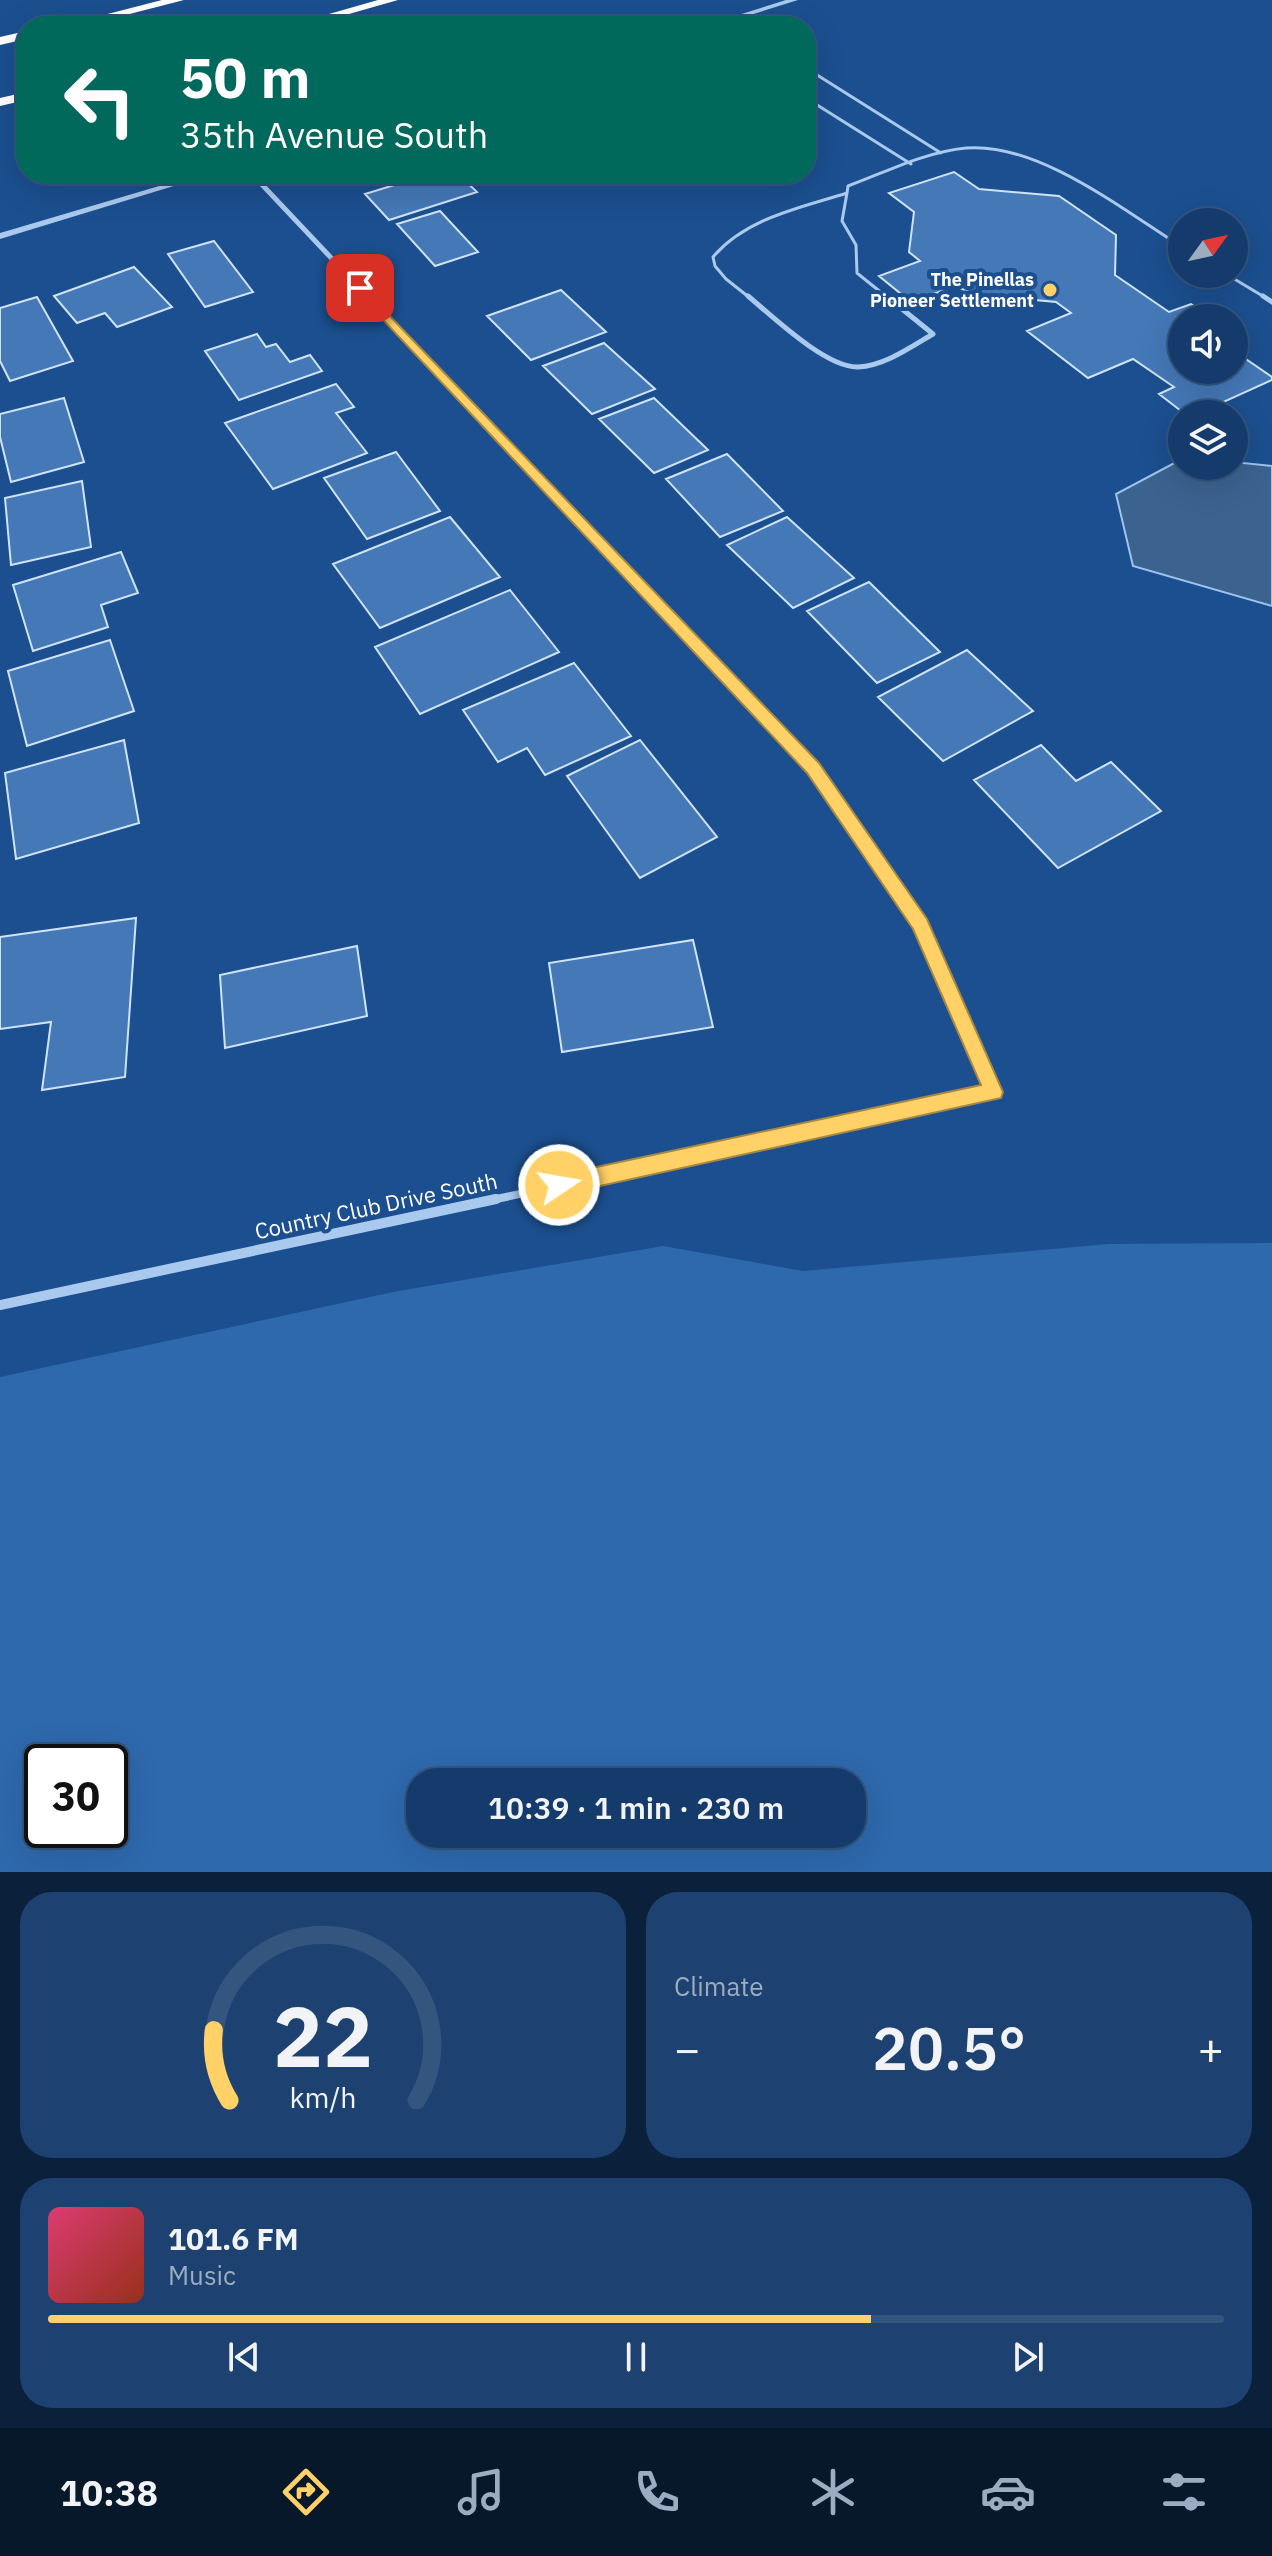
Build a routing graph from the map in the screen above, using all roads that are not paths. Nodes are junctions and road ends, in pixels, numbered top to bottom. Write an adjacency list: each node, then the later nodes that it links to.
1 (178, 0): 4 (highway)
2 (392, 0): 5 (highway)
3 (794, 0): 6 (street)
4 (110, 16)
5 (331, 16)
6 (740, 16)
7 (816, 74): 9 (lane)
8 (816, 104): 10 (lane)
9 (941, 153): 10 (lane); 15 (lane)
10 (911, 164): 13 (lane)
11 (175, 184): 14 (street)
12 (261, 184): 18 (street, Country Club Drive South)
13 (847, 193): 13 (lane)
14 (0, 236)
15 (1168, 239)
16 (1248, 287): 17 (lane)
17 (1272, 302)
18 (0, 1305)

